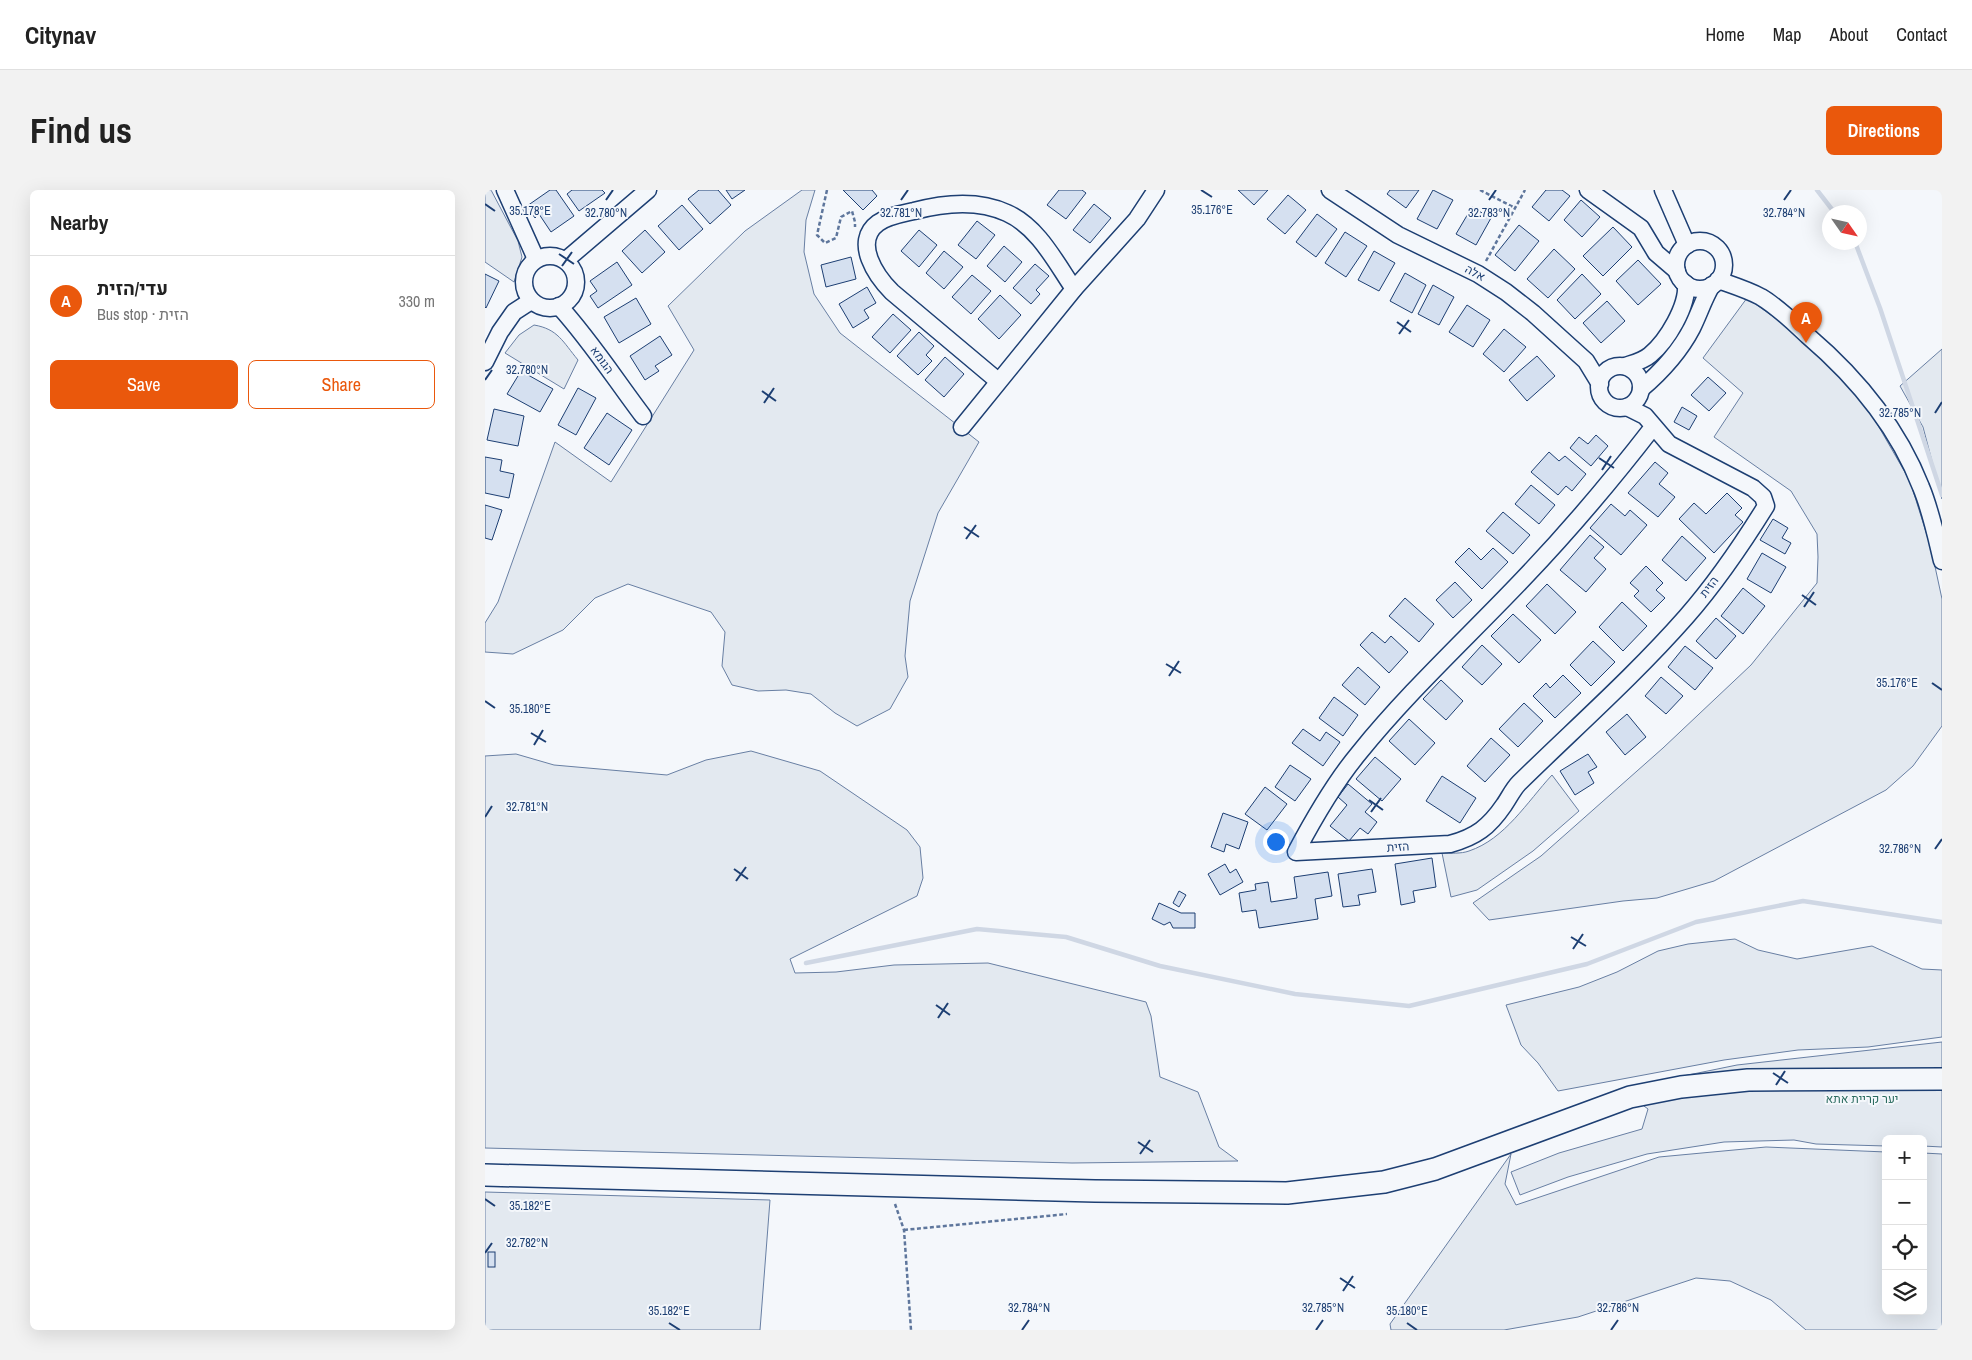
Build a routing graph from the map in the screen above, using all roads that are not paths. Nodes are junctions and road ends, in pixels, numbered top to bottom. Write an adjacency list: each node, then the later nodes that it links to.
1 (505, 190): 8 (street)
2 (648, 190): 9 (street)
3 (1156, 190): 12 (street)
4 (1330, 190): 18 (street, אלה)
5 (1587, 190): 10 (street)
6 (1663, 190): 7 (street)
7 (1687, 245): 10 (street); 11 (street)
8 (536, 259): 9 (street); 13 (street)
9 (566, 260): 14 (street)
10 (1680, 276): 11 (street); 16 (street)
11 (1715, 282): 19 (street); 24 (street)
12 (1074, 289): 17 (street); 17 (street)
13 (531, 301): 14 (street); 15 (street)
14 (559, 306): 21 (street, הגומא)
15 (485, 362)
16 (1625, 366): 18 (street); 19 (street)
17 (997, 382): 22 (street)
18 (1600, 384): 20 (street)
19 (1641, 389): 20 (street)
20 (1627, 407): 23 (street, הזית)
21 (643, 416)
22 (962, 427)
23 (1653, 427): 23 (street, הזית)
24 (1942, 561)
25 (1942, 1079): 26 (main road)
26 (485, 1175)

